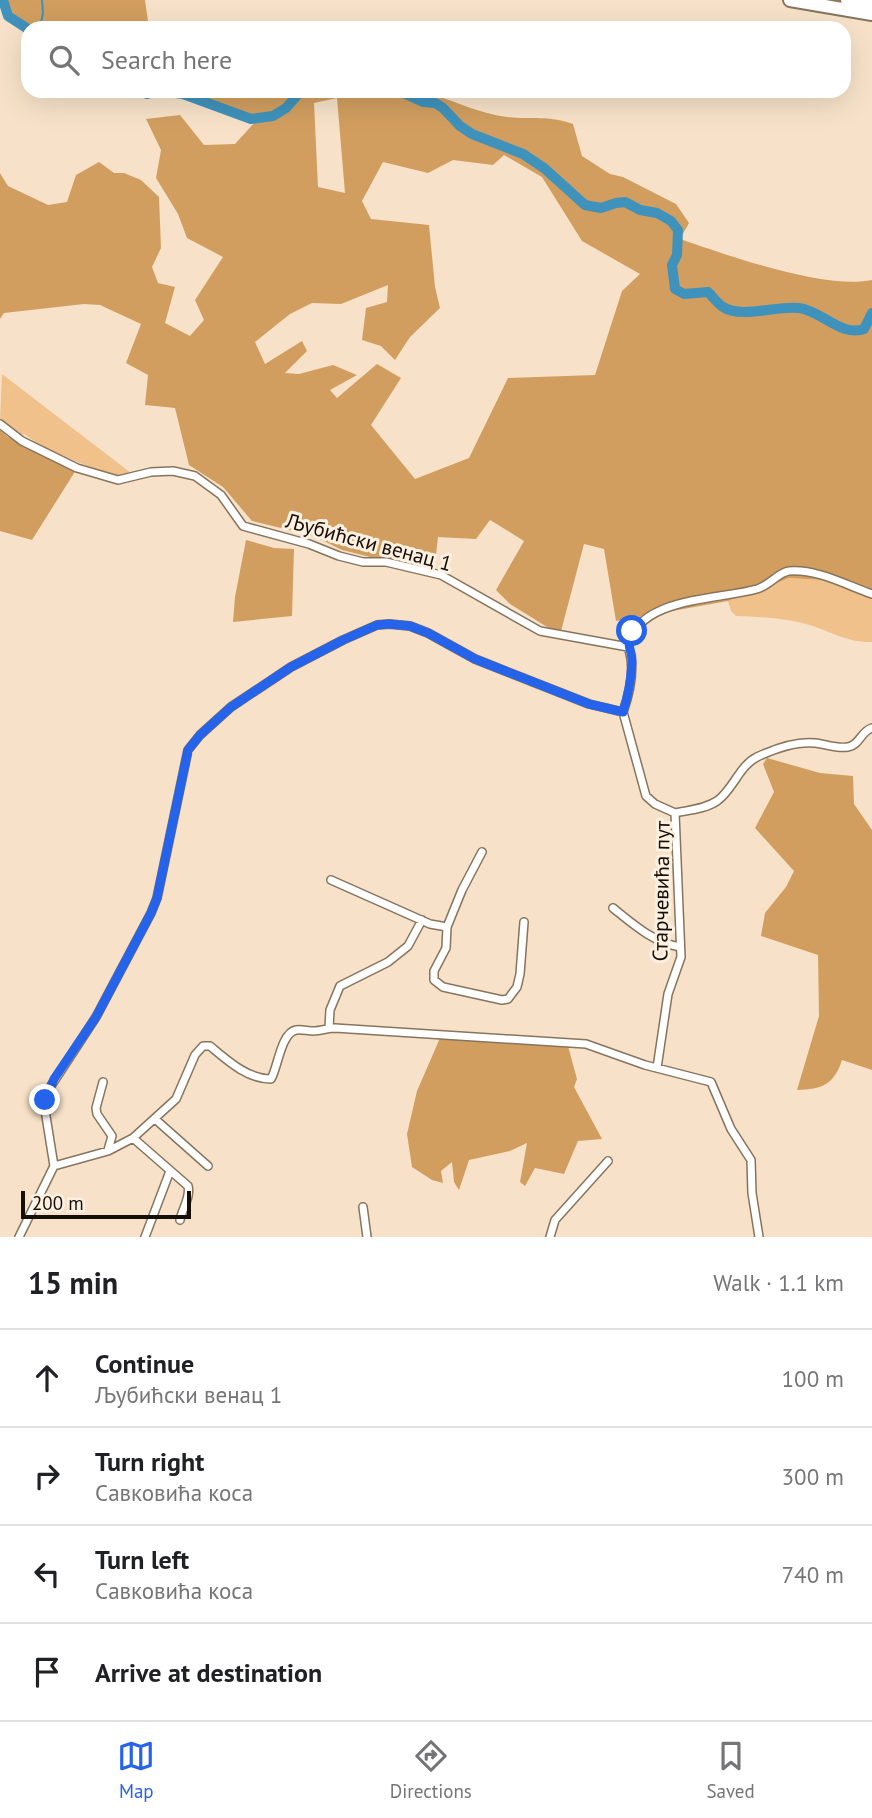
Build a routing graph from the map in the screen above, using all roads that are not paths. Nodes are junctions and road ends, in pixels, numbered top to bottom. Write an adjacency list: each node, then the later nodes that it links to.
1 (789, 0): 4 (highway)
2 (847, 0): 3 (highway)
3 (872, 4)
4 (872, 14)
5 (0, 424): 7 (street, Љубићски венац 1)
6 (872, 594): 7 (street)
7 (628, 647): 8 (street)
8 (623, 712): 10 (street); 25 (street)
9 (872, 728): 10 (street, Старчевића пут)
10 (675, 813): 17 (street, Старчевића пут)
11 (482, 852): 16 (street)
12 (331, 880): 14 (street)
13 (613, 908): 17 (street)
14 (422, 920): 16 (street); 18 (street)
15 (524, 922): 16 (street)
16 (447, 927)
17 (680, 947): 19 (street, Старчевића пут)
18 (329, 1028): 19 (street); 21 (street)
19 (657, 1068): 34 (street)
20 (103, 1082): 23 (street)
21 (155, 1119): 22 (street); 26 (street)
22 (133, 1138): 23 (street); 27 (street)
23 (108, 1151): 25 (street)
24 (608, 1161): 33 (street)
25 (54, 1166): 30 (street)
26 (208, 1166)
27 (170, 1171): 29 (street); 31 (street)
28 (363, 1207): 32 (street)
29 (180, 1220)
30 (19, 1237)
31 (145, 1237)
32 (367, 1237)
33 (550, 1237)
34 (759, 1237)

